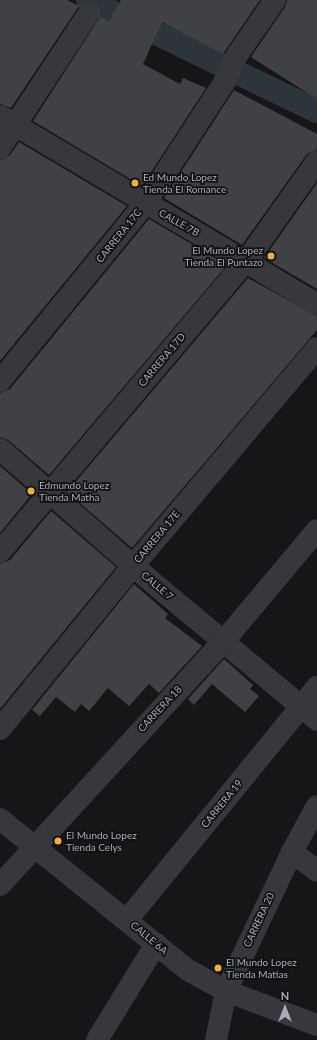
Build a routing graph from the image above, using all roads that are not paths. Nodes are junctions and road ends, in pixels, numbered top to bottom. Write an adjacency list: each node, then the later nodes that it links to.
1 (275, 0): 6 (street, CARRERA 17C)
2 (89, 14): 3 (street)
3 (8, 121): 4 (street); 6 (street, CALLE 7B)
4 (0, 148)
5 (317, 161): 7 (street, CARRERA 17D)
6 (145, 204): 7 (street, CALLE 7B); 10 (street, CARRERA 17C)
7 (247, 260): 8 (street, CALLE 7B); 12 (street, CARRERA 17D)
8 (317, 304)
9 (317, 348): 15 (street, CARRERA 17E)
10 (0, 381)
11 (0, 449): 12 (street, CALLE 7)
12 (50, 492): 14 (street, CARRERA 17D); 15 (street, CALLE 7)
13 (317, 530): 16 (street, CARRERA 18)
14 (0, 552)
15 (133, 566): 16 (street, CALLE 7); 19 (street, CARRERA 17E)
16 (222, 642): 18 (street, CALLE 7); 22 (street, CARRERA 18)
17 (317, 688): 18 (street, CARRERA 19)
18 (309, 713): 26 (street, CARRERA 19)
19 (0, 729)
20 (317, 806): 23 (street, CARRERA 20)
21 (0, 818): 22 (street, CALLE 6A)
22 (34, 846): 25 (street, CARRERA 18); 26 (street, CALLE 6A)
23 (292, 852): 24 (street); 28 (street, CARRERA 20)
24 (317, 871)
25 (0, 884)
26 (127, 920): 27 (street, CALLE 6A)
27 (156, 944): 28 (street, CALLE 6A); 30 (street)
28 (226, 991): 29 (street, CALLE 6A); 31 (street, CARRERA 20)
29 (317, 1024)
30 (97, 1040)
31 (216, 1040)

